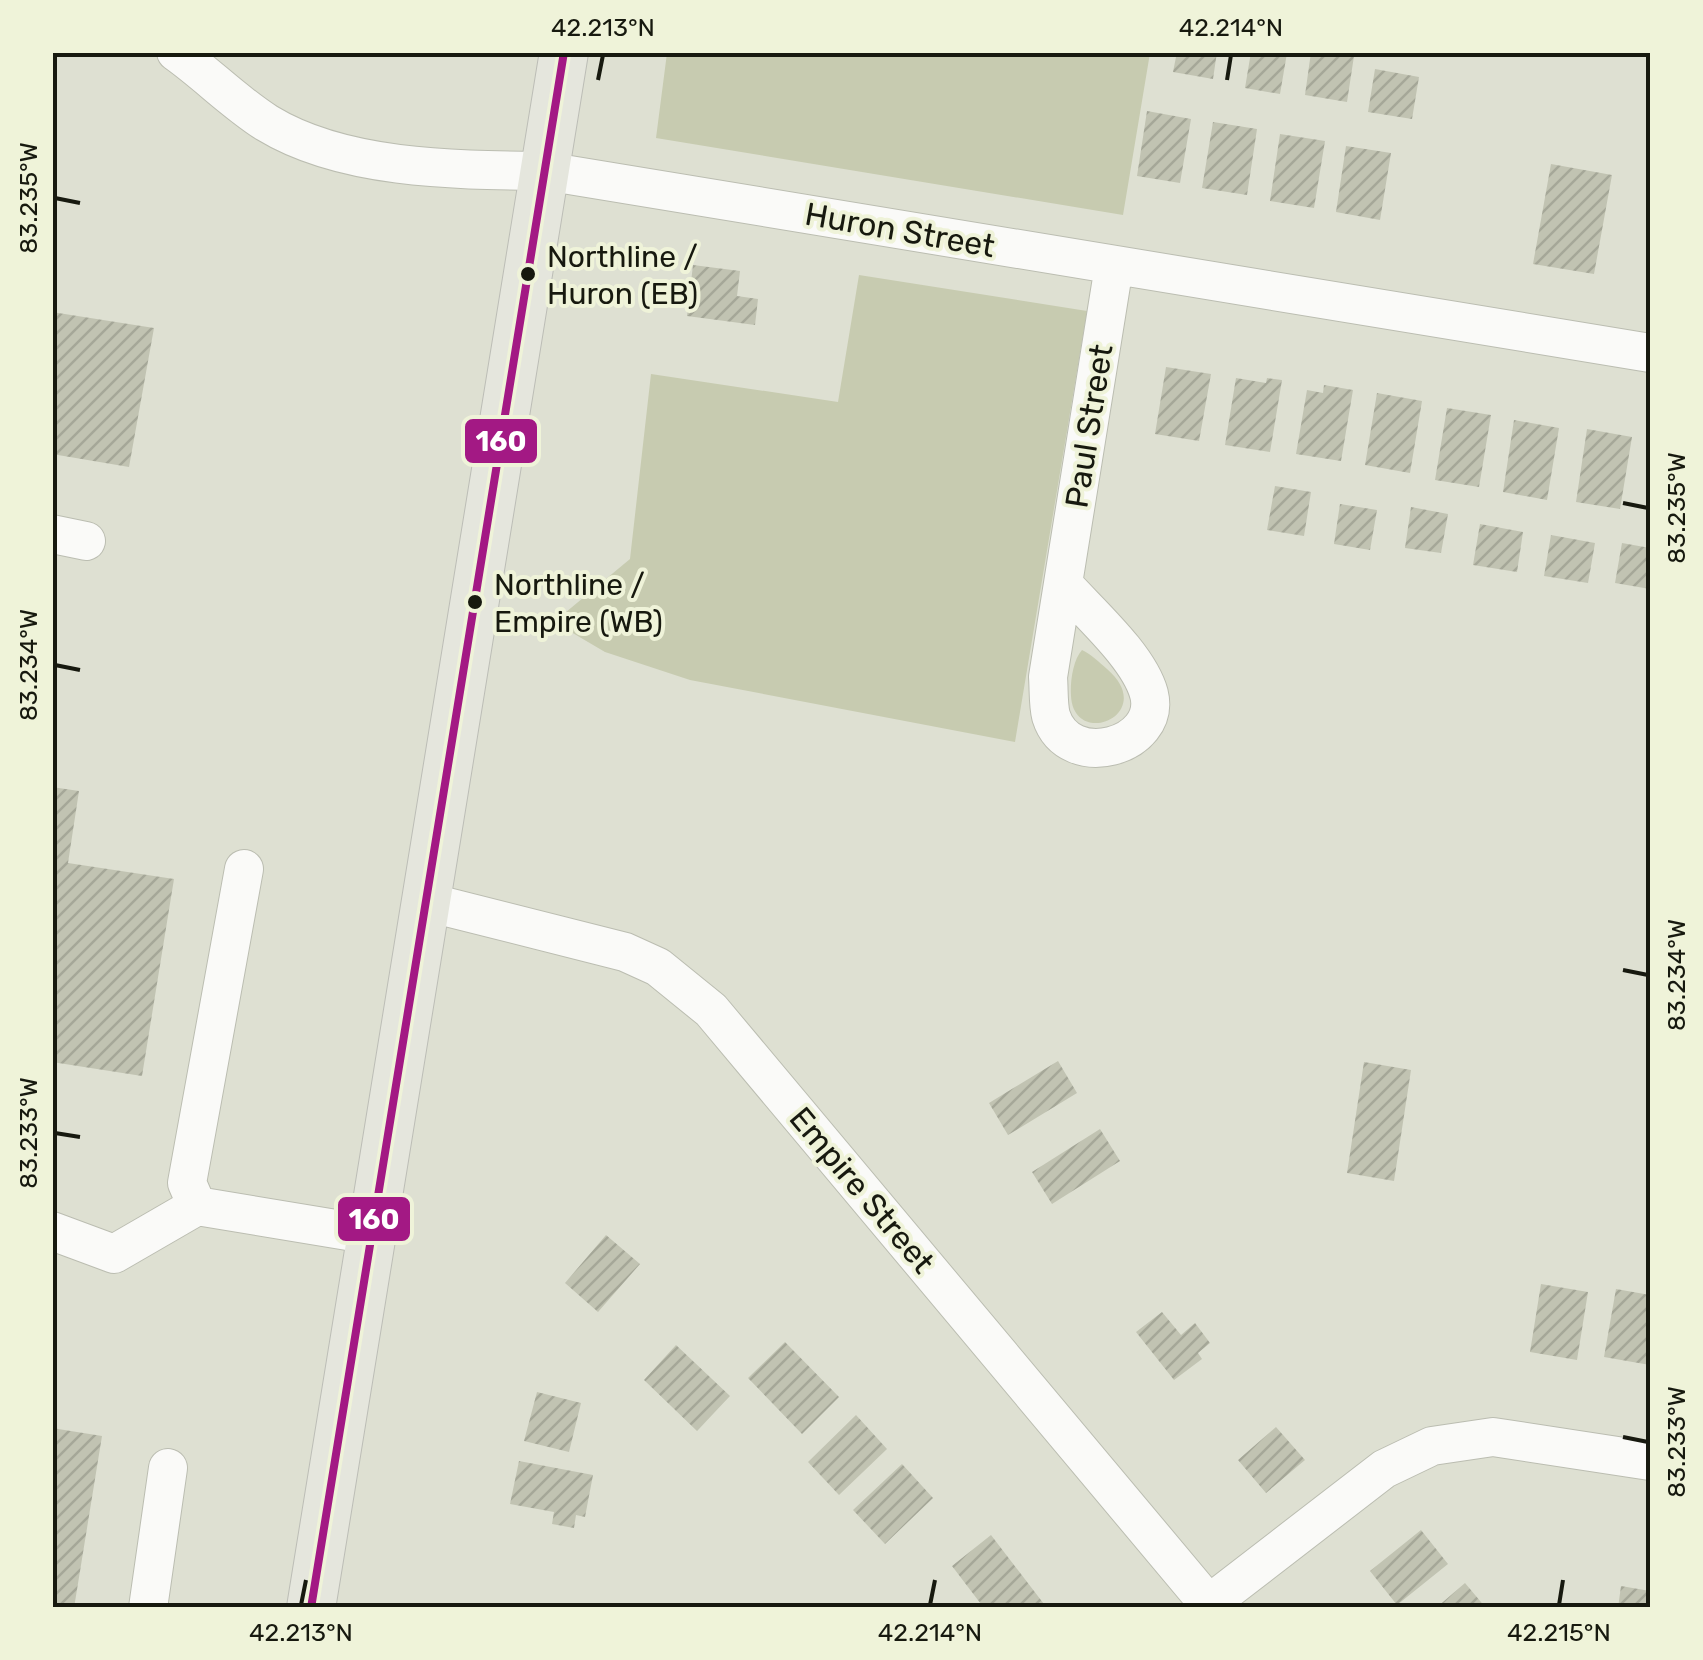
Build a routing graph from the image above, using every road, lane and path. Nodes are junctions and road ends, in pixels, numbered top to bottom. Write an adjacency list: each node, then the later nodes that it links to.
1 (564, 52): 3 (main road)
2 (186, 55): 3 (street, Huron Street)
3 (545, 171): 4 (street, Huron Street); 8 (main road)
4 (1114, 266): 5 (street, Huron Street); 6 (street, Paul Street)
5 (1650, 353)
6 (1064, 585)
7 (244, 869): 9 (street)
8 (427, 902): 11 (main road); 14 (street, Empire Street)
9 (196, 1206): 10 (street); 11 (street)
10 (52, 1231)
11 (372, 1235): 16 (main road)
12 (1650, 1461): 14 (street)
13 (168, 1468): 15 (street)
14 (1210, 1606)
15 (148, 1608)
16 (312, 1608)

